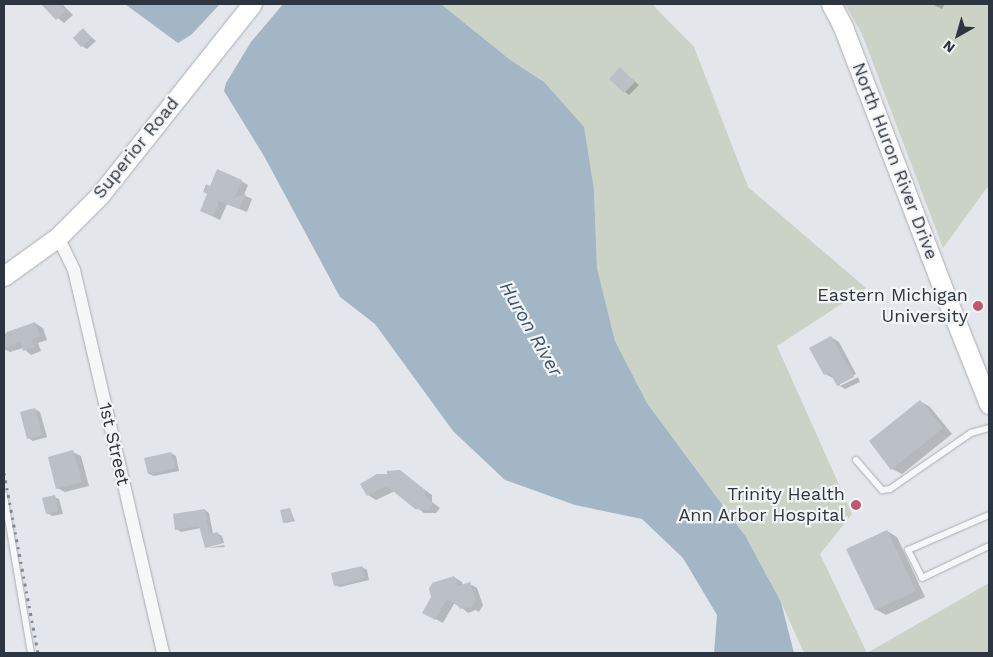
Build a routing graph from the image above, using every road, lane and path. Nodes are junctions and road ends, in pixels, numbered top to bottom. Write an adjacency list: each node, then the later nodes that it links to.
1 (252, 4): 3 (main road, Superior Road)
2 (831, 4): 5 (main road, North Huron River Drive)
3 (58, 237): 4 (main road, Superior Road); 12 (street, 1st Street)
4 (4, 276)
5 (989, 404)
6 (989, 428): 7 (lane)
7 (856, 460)
8 (4, 495): 11 (lane)
9 (989, 515): 10 (lane)
10 (989, 546)
11 (32, 653)
12 (163, 653)

